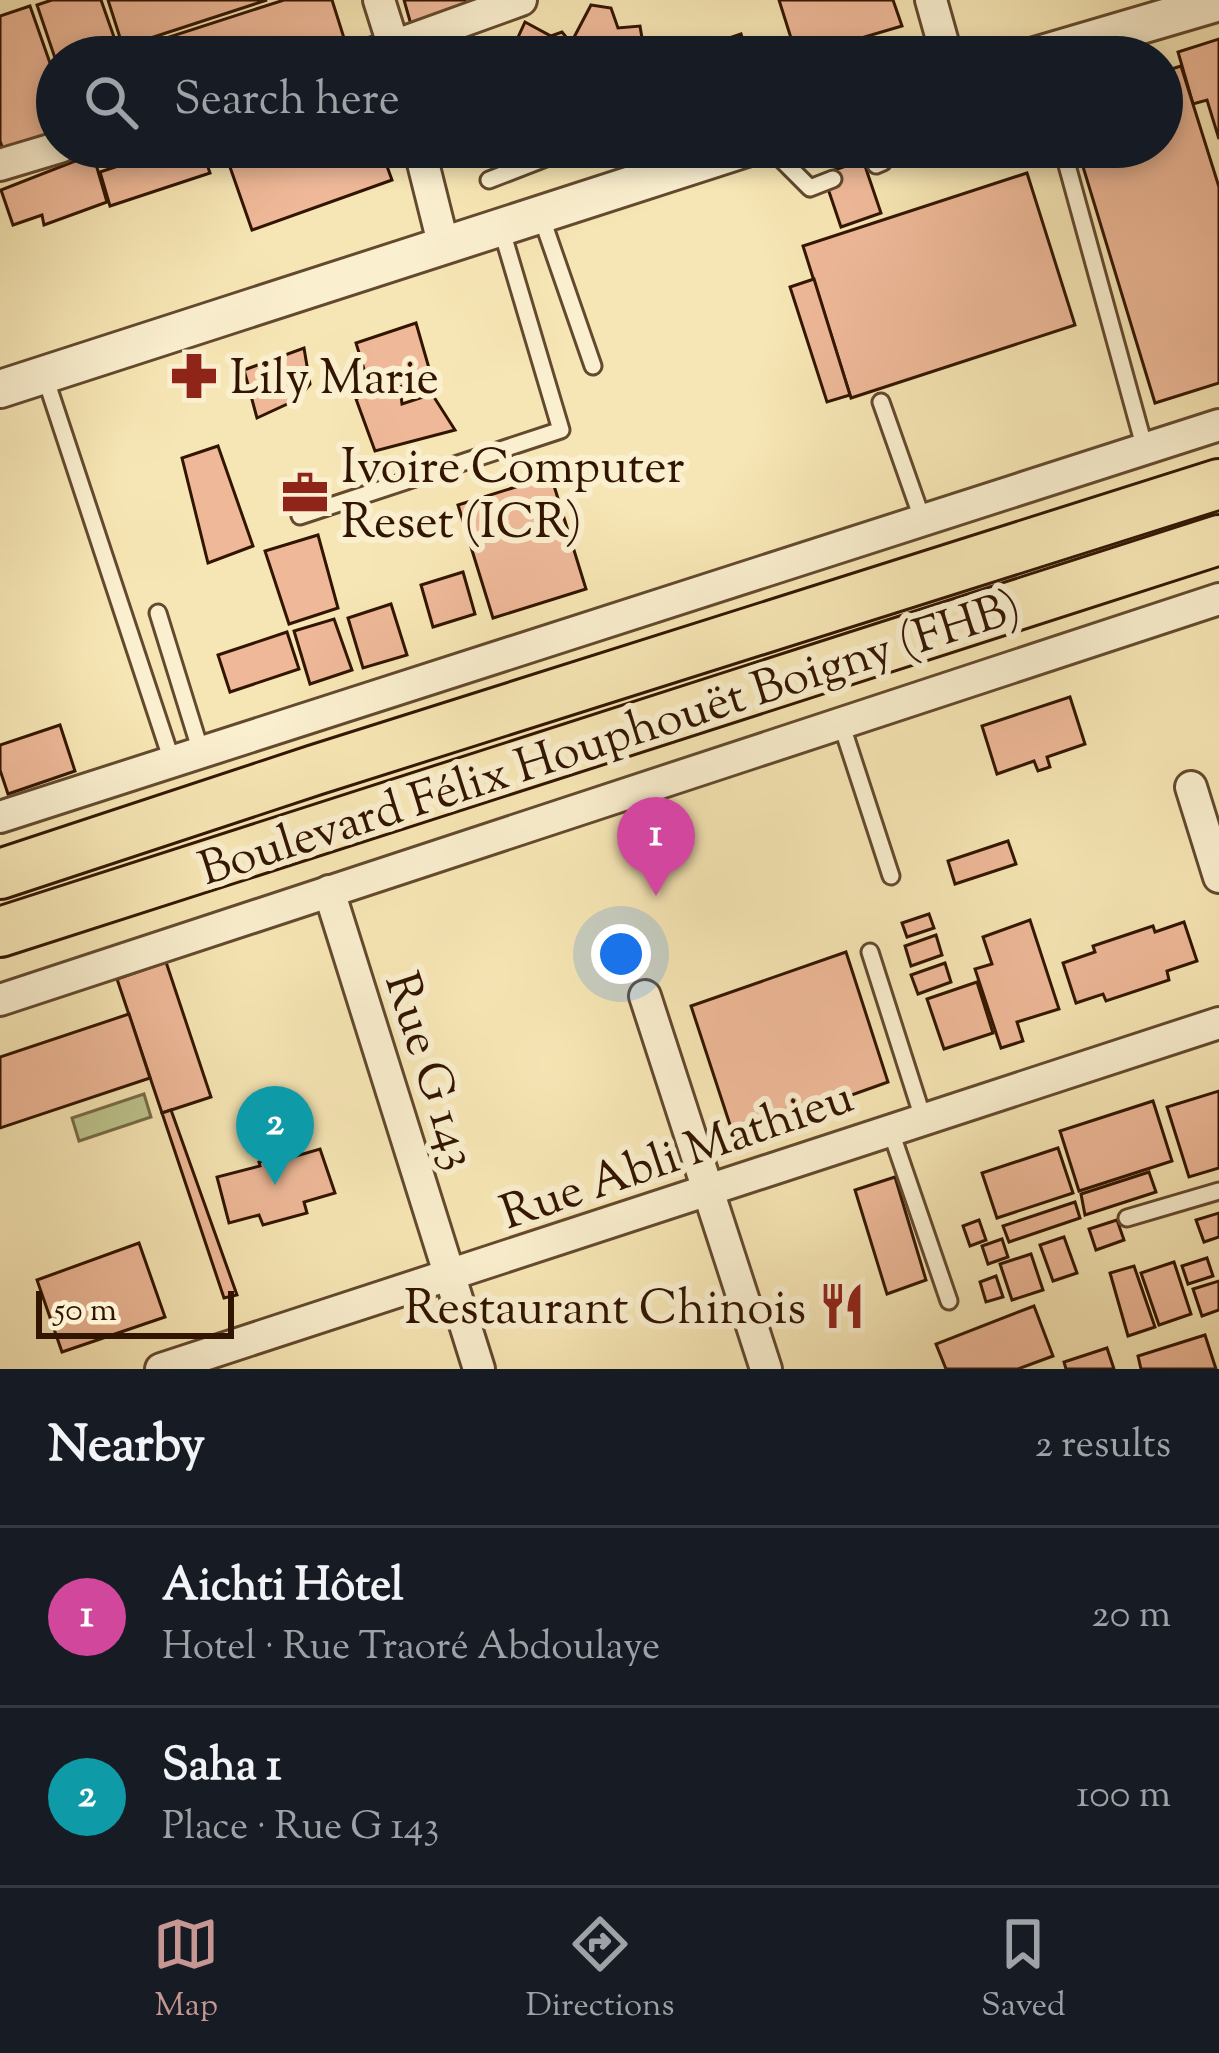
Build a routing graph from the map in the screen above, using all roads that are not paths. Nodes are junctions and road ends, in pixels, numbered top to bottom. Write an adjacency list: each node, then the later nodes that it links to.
1 (380, 0): 5 (street)
2 (520, 0): 6 (street)
3 (931, 0): 7 (street)
4 (1219, 2): 8 (street)
5 (391, 36)
6 (434, 36)
7 (941, 36)
8 (1103, 36)
9 (36, 154): 10 (street)
10 (0, 165)
11 (424, 168): 20 (street)
12 (522, 168): 17 (lane)
13 (654, 168): 18 (street)
14 (790, 168): 16 (lane)
15 (1068, 168): 26 (lane)
16 (833, 179)
17 (490, 181)
18 (540, 215): 19 (street); 21 (lane)
19 (501, 228): 20 (street); 28 (lane)
20 (444, 247): 22 (street)
21 (593, 366)
22 (44, 375): 23 (street); 34 (lane)
23 (0, 389)
24 (881, 402): 29 (lane)
25 (1219, 425): 26 (street)
26 (1145, 448): 29 (street)
27 (1219, 484): 37 (highway, Boulevard Félix Houphouët Boigny (FHB))
28 (300, 516)
29 (923, 521): 34 (street)
30 (1219, 540): 41 (highway, Boulevard Félix Houphouët Boigny (FHB))
31 (1219, 599): 33 (street)
32 (158, 613): 34 (lane)
33 (841, 723): 38 (lane); 40 (street)
34 (186, 757): 36 (street)
35 (1191, 787): 39 (street)
36 (0, 817)
37 (0, 874)
38 (892, 876)
39 (1219, 878)
40 (329, 891): 44 (street); 51 (street, Rue G 143)
41 (0, 932)
42 (870, 952): 46 (lane)
43 (645, 996): 48 (street)
44 (0, 1000)
45 (1219, 1024): 46 (street, Rue Abli Mathieu)
46 (923, 1118): 47 (street, Rue Abli Mathieu)
47 (890, 1129): 48 (street, Rue Abli Mathieu); 52 (lane)
48 (708, 1189): 51 (street, Rue Abli Mathieu); 57 (street)
49 (1219, 1190): 50 (lane)
50 (1127, 1219)
51 (451, 1276): 53 (street, Rue Abli Mathieu); 56 (street, Rue G 143)
52 (949, 1301)
53 (254, 1339): 54 (street, Rue Abli Mathieu); 55 (street)
54 (161, 1369)
55 (264, 1369)
56 (479, 1369)
57 (766, 1369)

